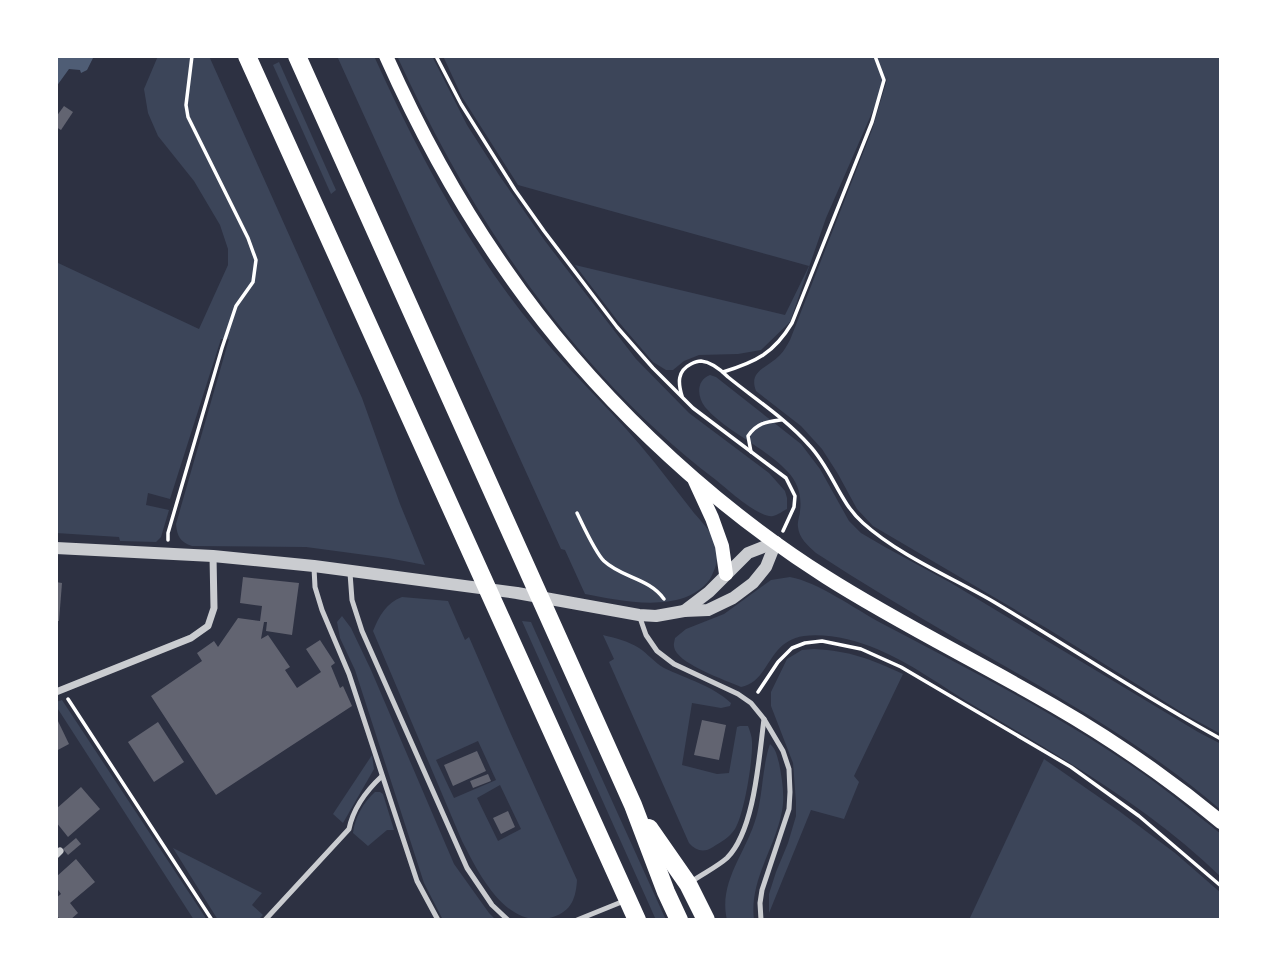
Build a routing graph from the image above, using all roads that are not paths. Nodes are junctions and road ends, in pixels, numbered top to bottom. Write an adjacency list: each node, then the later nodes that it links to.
1 (297, 56): 16 (highway)
2 (386, 56): 4 (main road)
3 (250, 63): 19 (highway)
4 (693, 476): 5 (main road); 10 (main road)
5 (776, 542): 10 (street); 11 (street); 17 (main road)
6 (56, 548): 7 (street)
7 (213, 556): 8 (street); 13 (street)
8 (314, 566): 9 (street); 15 (lane)
9 (350, 571): 12 (street); 22 (lane)
10 (726, 574): 11 (street)
11 (684, 611): 12 (street)
12 (639, 615): 14 (lane)
13 (59, 691)
14 (764, 719): 18 (lane); 27 (lane)
15 (382, 776): 20 (lane); 21 (lane)
16 (633, 806): 18 (highway); 25 (highway)
17 (1221, 822)
18 (688, 884): 26 (highway)
19 (627, 900): 23 (lane); 24 (highway)
20 (265, 920)
21 (438, 920)
22 (508, 920)
23 (578, 920)
24 (637, 920)
25 (679, 920)
26 (706, 920)
27 (761, 920)

